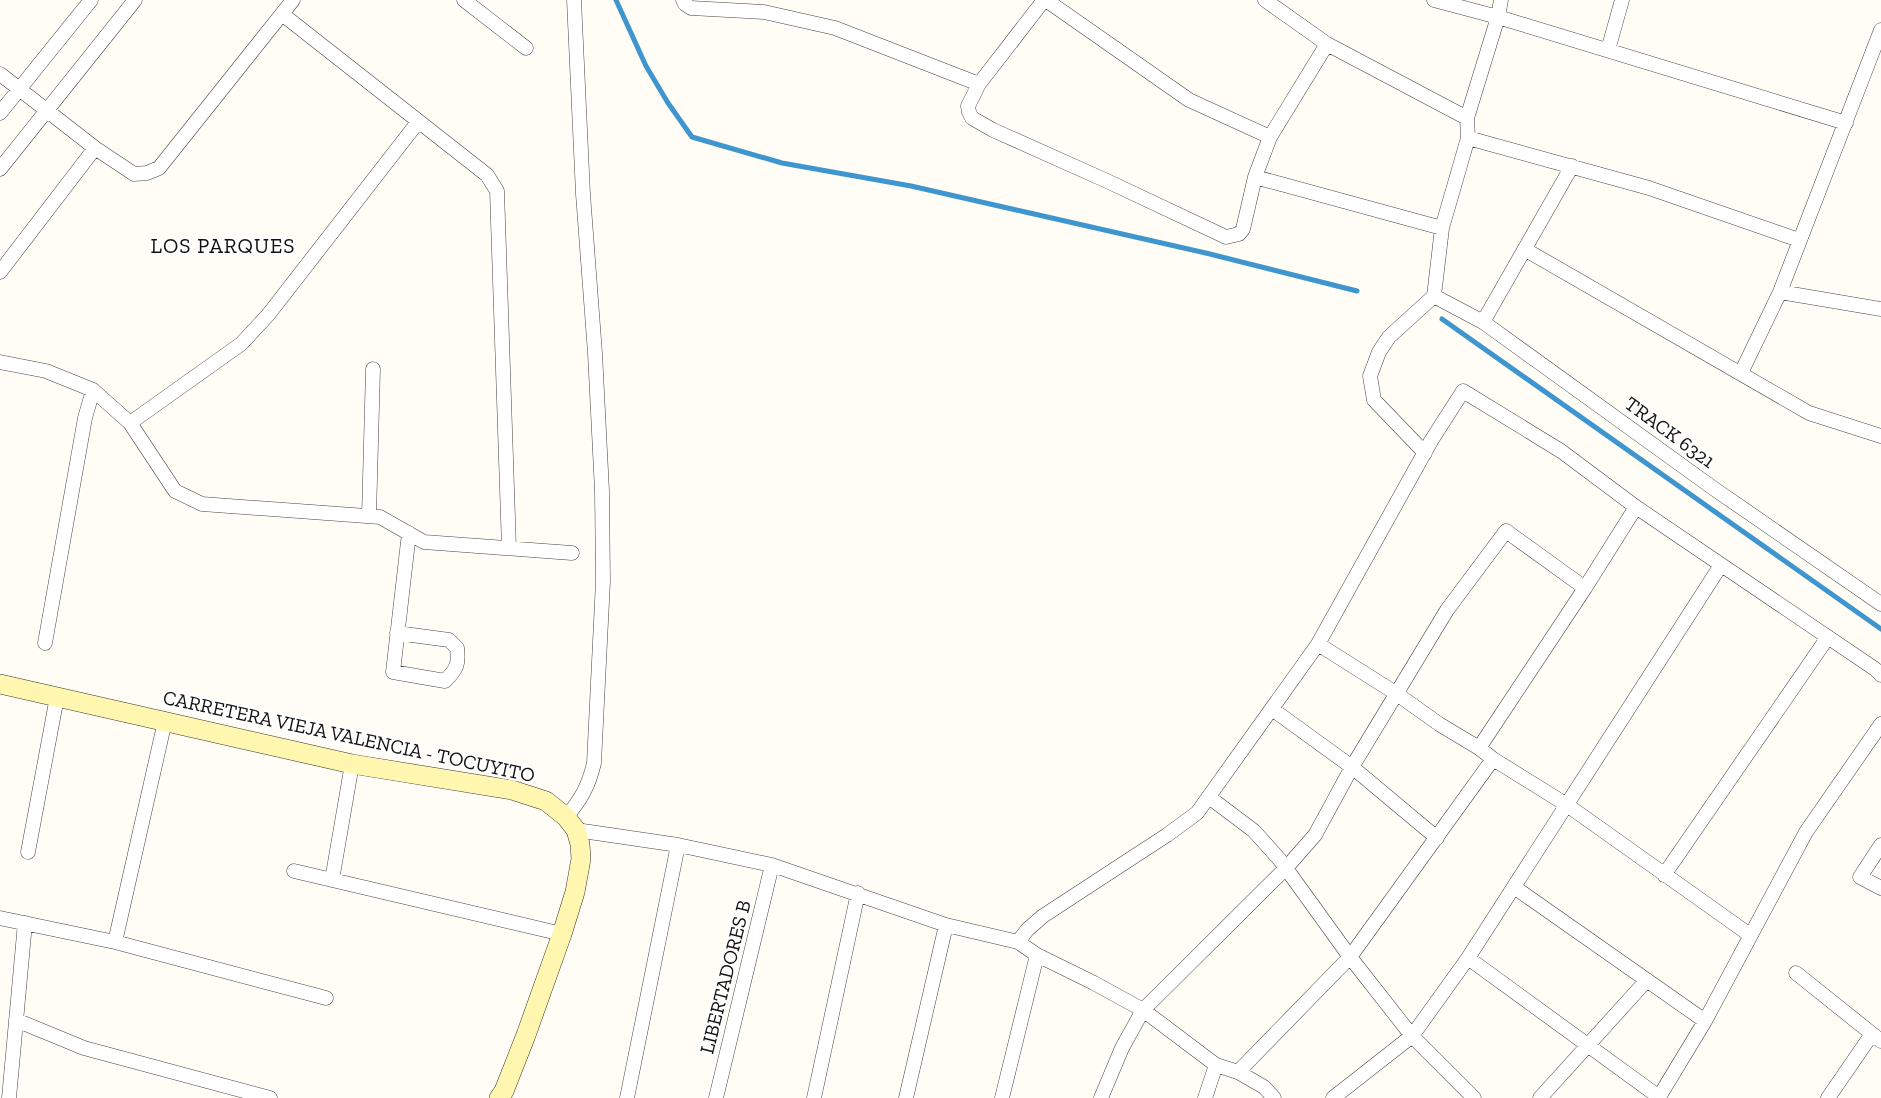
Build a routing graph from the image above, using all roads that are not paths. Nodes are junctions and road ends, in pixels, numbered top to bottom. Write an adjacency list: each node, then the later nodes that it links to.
1 (91, 0): 20 (street)
2 (136, 0): 21 (street)
3 (293, 0): 12 (street)
4 (464, 0): 16 (street)
5 (574, 0): 72 (street)
6 (683, 0): 19 (street)
7 (1044, 0): 19 (street); 26 (street)
8 (1265, 0): 15 (street)
9 (1434, 0): 13 (street)
10 (1501, 0): 13 (street)
11 (1622, 0): 17 (street)
12 (282, 14): 24 (street); 28 (street)
13 (1498, 17): 17 (street); 23 (street)
14 (1881, 30): 25 (street)
15 (1327, 44): 23 (street); 26 (street)
16 (526, 48)
17 (1608, 50): 25 (street)
18 (0, 74): 20 (street)
19 (979, 84): 31 (street)
20 (19, 89): 21 (street); 22 (street)
21 (48, 110): 28 (street); 30 (street)
22 (0, 113)
23 (1467, 118): 27 (street)
24 (418, 122): 44 (street); 50 (street)
25 (1846, 122): 33 (street)
26 (1270, 138): 31 (street)
27 (1468, 138): 29 (street); 32 (street)
28 (95, 148): 35 (street)
29 (1572, 166): 33 (street); 34 (street)
30 (0, 169)
31 (1256, 176): 32 (street)
32 (1442, 228): 37 (street)
33 (1799, 240): 36 (street)
34 (1526, 250): 39 (street); 42 (street)
35 (0, 272)
36 (1780, 292): 38 (street); 42 (street)
37 (1434, 296): 39 (street, TRACK 6321); 46 (street)
38 (1881, 309)
39 (1483, 322): 54 (street, TRACK 6321)
40 (0, 362): 43 (street)
41 (373, 370): 48 (street)
42 (1741, 373): 45 (street)
43 (92, 390): 44 (street); 57 (street)
44 (130, 424): 48 (street)
45 (1881, 436)
46 (1425, 453): 47 (street); 58 (street)
47 (1636, 507): 52 (street); 53 (street)
48 (369, 516): 49 (street)
49 (409, 534): 50 (street); 55 (street)
50 (510, 548): 51 (street)
51 (572, 553)
52 (1721, 565): 56 (street); 71 (street)
53 (1585, 588): 61 (street); 66 (street)
54 (1881, 604)
55 (397, 633): 55 (street)
56 (1828, 638): 59 (street); 80 (street)
57 (45, 643)
58 (1318, 644): 61 (street); 63 (street)
59 (1881, 675)
60 (0, 684): 62 (street, CARRETERA VIEJA VALENCIA - TOCUYITO)
61 (1397, 694): 66 (street); 69 (street)
62 (57, 697): 64 (street, CARRETERA VIEJA VALENCIA - TOCUYITO); 76 (street)
63 (1272, 709): 69 (street); 70 (street)
64 (165, 721): 68 (street, CARRETERA VIEJA VALENCIA - TOCUYITO); 90 (street)
65 (1881, 724): 89 (street)
66 (1479, 748): 67 (street)
67 (1493, 759): 71 (street); 73 (street)
68 (352, 764): 72 (street, CARRETERA VIEJA VALENCIA - TOCUYITO); 81 (street)
69 (1352, 767): 73 (street); 78 (street)
70 (1208, 797): 78 (street); 91 (street)
71 (1567, 805): 80 (street); 82 (street)
72 (571, 823): 74 (street); 88 (street)
73 (1436, 838): 93 (street)
74 (678, 845): 77 (street); 111 (street)
75 (1881, 845): 83 (street)
76 (28, 852)
77 (772, 865): 84 (street); 112 (street, LIBERTADORES B)
78 (1286, 868): 93 (street); 98 (street)
79 (294, 871): 81 (street)
80 (1664, 875): 89 (street)
81 (332, 880): 88 (street)
82 (1514, 887): 94 (street); 96 (street)
83 (1881, 888)
84 (858, 893): 87 (street); 113 (street)
85 (0, 918): 86 (street)
86 (25, 923): 90 (street); 99 (street)
87 (946, 925): 91 (street); 114 (street)
88 (562, 934): 110 (street)
89 (1750, 935): 100 (street)
90 (115, 942): 97 (street)
91 (1018, 942): 92 (street)
92 (1037, 955): 98 (street); 115 (street)
93 (1350, 957): 101 (street); 105 (street)
94 (1468, 958): 101 (street); 103 (street)
95 (1796, 973): 102 (street)
96 (1647, 980): 100 (street); 103 (street)
97 (326, 998)
98 (1143, 1010): 104 (street); 116 (street)
99 (16, 1020): 106 (street); 108 (street)
100 (1705, 1021): 103 (street)
101 (1412, 1036): 107 (street); 119 (street)
102 (1876, 1037): 121 (street)
103 (1589, 1046): 120 (street)
104 (1216, 1065): 105 (street); 117 (street)
105 (1238, 1072): 118 (street)
106 (232, 1093): 109 (street)
107 (1339, 1096)
108 (9, 1098)
109 (270, 1098)
110 (499, 1098)
111 (626, 1098)
112 (716, 1098)
113 (814, 1098)
114 (906, 1098)
115 (1002, 1098)
116 (1101, 1098)
117 (1205, 1098)
118 (1274, 1098)
119 (1474, 1098)
120 (1540, 1098)
121 (1828, 1098)

